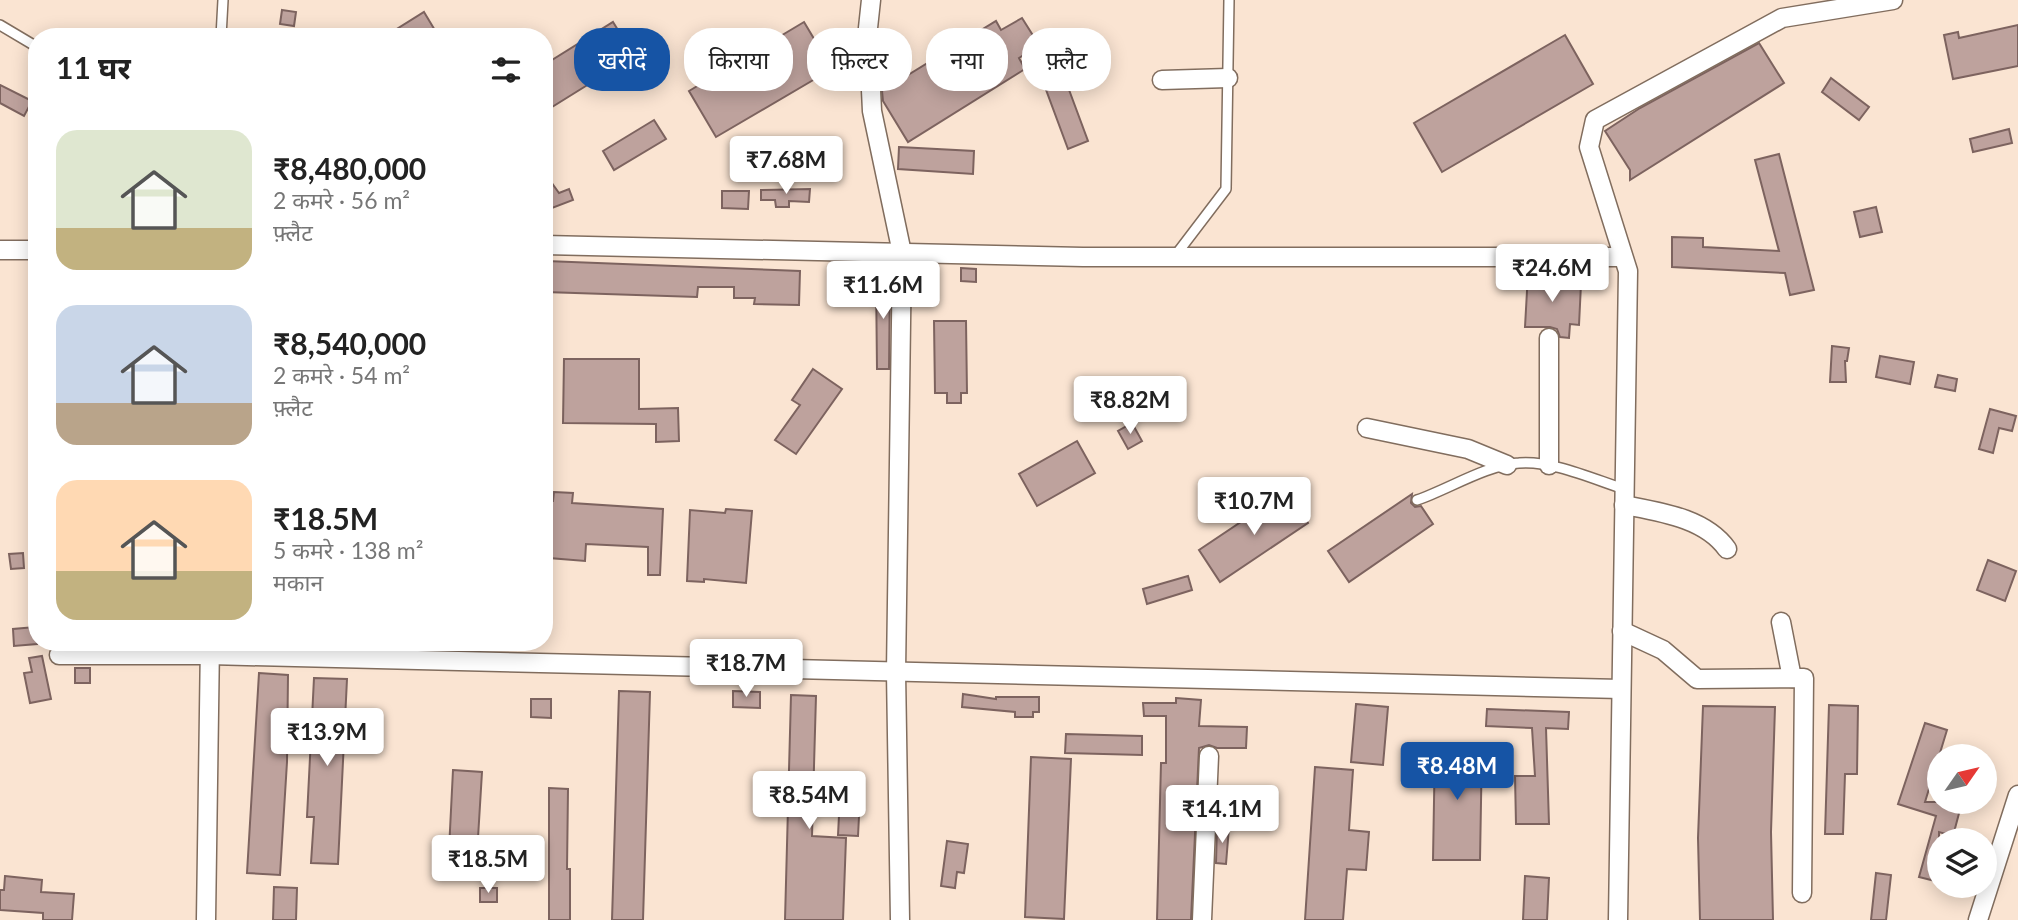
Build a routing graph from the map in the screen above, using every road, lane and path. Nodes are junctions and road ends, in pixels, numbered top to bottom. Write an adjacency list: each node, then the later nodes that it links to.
1 (223, 0): 6 (lane)
2 (871, 0): 13 (street)
3 (1229, 0): 8 (lane)
4 (1893, 0): 15 (street)
5 (0, 25): 7 (lane)
6 (221, 28)
7 (28, 42)
8 (1228, 78): 9 (street); 14 (lane)
9 (1161, 80)
10 (553, 245): 13 (street)
11 (0, 250): 12 (street)
12 (28, 250)
13 (902, 253): 14 (street); 29 (street)
14 (1175, 256): 15 (street)
15 (1623, 257): 20 (street)
16 (1549, 338): 19 (street)
17 (1367, 428): 18 (street)
18 (1507, 465): 19 (lane); 21 (lane)
19 (1549, 466): 20 (lane)
20 (1624, 497): 22 (street); 24 (street)
21 (1417, 500)
22 (1727, 549)
23 (1781, 622): 30 (street)
24 (1622, 632): 30 (street); 31 (street)
25 (159, 651): 28 (street)
26 (209, 651): 35 (street)
27 (269, 651): 29 (street)
28 (59, 655)
29 (896, 672): 31 (street); 36 (street)
30 (1792, 678): 34 (street)
31 (1621, 688): 38 (street)
32 (1209, 756): 37 (street)
33 (2018, 796): 39 (street)
34 (1802, 893)
35 (206, 920)
36 (900, 920)
37 (1202, 920)
38 (1618, 920)
39 (1978, 920)

